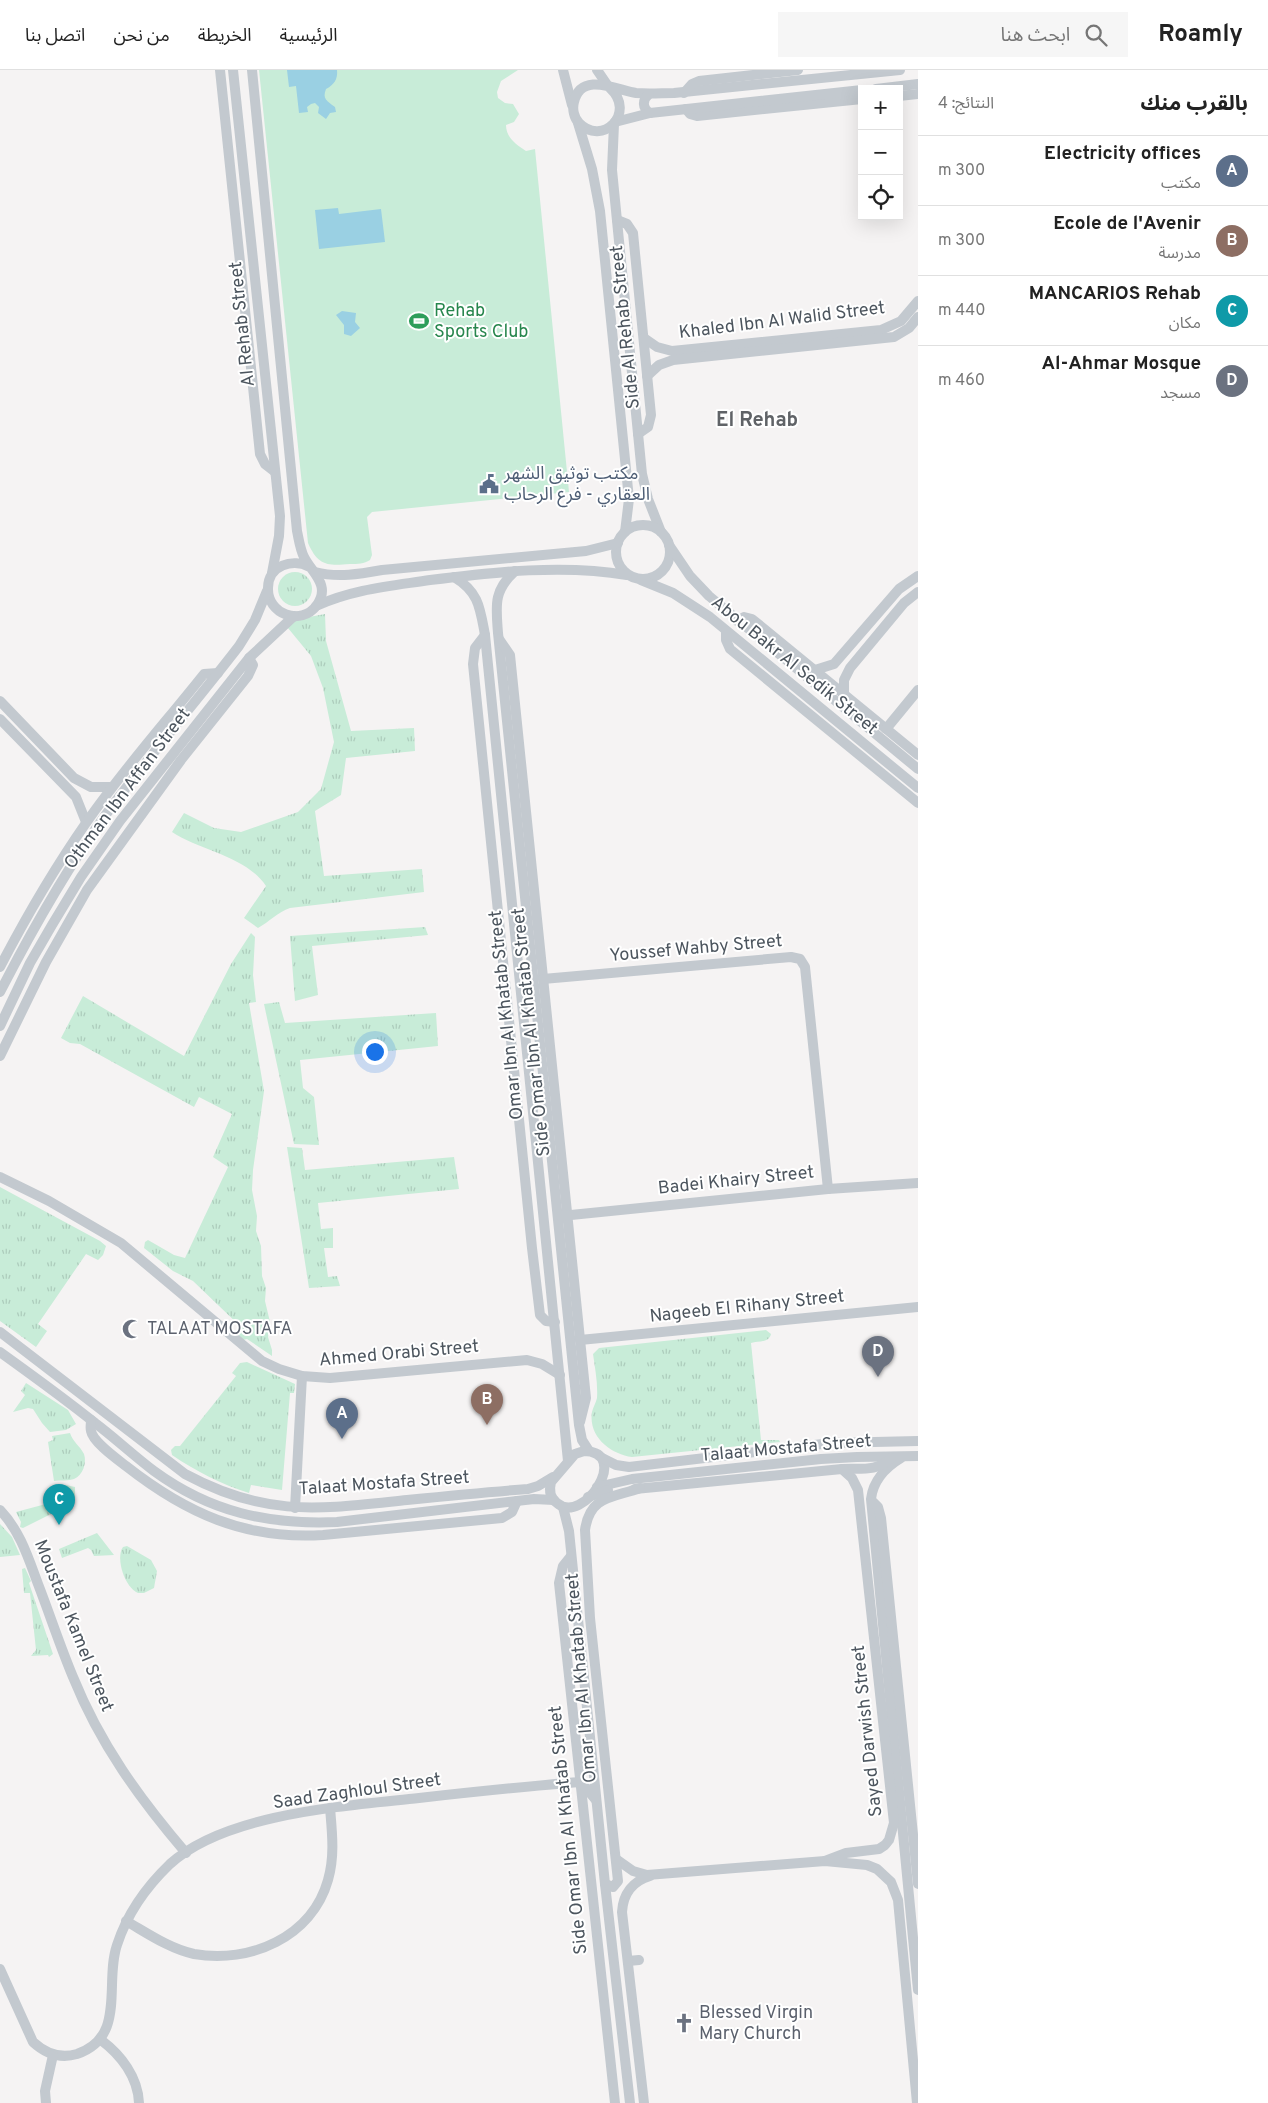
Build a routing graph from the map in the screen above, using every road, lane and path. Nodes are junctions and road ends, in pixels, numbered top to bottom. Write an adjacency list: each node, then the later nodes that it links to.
1 (220, 70): 27 (street)
2 (233, 70): 9 (street, Al Rehab Street)
3 (252, 70): 8 (street, Al Rehab Street)
4 (563, 70): 19 (street)
5 (597, 70): 12 (street)
6 (798, 70): 14 (street)
7 (900, 70): 14 (street)
8 (253, 82): 9 (street); 40 (street, Al Rehab Street)
9 (234, 84): 26 (street, Al Rehab Street)
10 (918, 84): 11 (street)
11 (903, 86)
12 (609, 87): 15 (street); 19 (street); 23 (street)
13 (858, 90): 20 (street)
14 (684, 93): 15 (street)
15 (648, 94): 21 (street)
16 (918, 94): 17 (street)
17 (903, 96)
18 (858, 99): 20 (street)
19 (573, 108): 22 (street)
20 (686, 109): 21 (street)
21 (650, 113): 23 (street)
22 (577, 120): 23 (street); 25 (street)
23 (615, 123): 24 (street)
24 (612, 167): 25 (street); 28 (street)
25 (592, 169): 36 (street)
26 (247, 210): 27 (street); 35 (street, Al Rehab Street)
27 (235, 212): 35 (street)
28 (617, 220): 31 (street, Side Al Rehab Street); 34 (street)
29 (918, 301): 32 (street, Khaled Ibn Al Walid Street)
30 (918, 317): 32 (street, Khaled Ibn Al Walid Street)
31 (644, 338): 32 (street, Khaled Ibn Al Walid Street); 33 (street, Side Al Rehab Street)
32 (765, 346): 33 (street, Khaled Ibn Al Walid Street)
33 (647, 376): 34 (street, Side Al Rehab Street)
34 (638, 434): 37 (street)
35 (274, 471): 42 (street, Al Rehab Street)
36 (625, 532): 37 (street); 38 (street)
37 (661, 532): 39 (street)
38 (618, 543): 40 (street); 43 (street)
39 (669, 545): 46 (street); 51 (street, Abou Bakr Al Sedik Street)
40 (313, 569): 42 (street); 49 (street)
41 (515, 572): 43 (street); 45 (street); 54 (street, Omar Ibn Al Khatab Street)
42 (272, 575): 47 (street)
43 (627, 575): 46 (street)
44 (918, 576): 56 (street)
45 (454, 577): 49 (street); 53 (street, Omar Ibn Al Khatab Street)
46 (641, 580): 52 (street, Abou Bakr Al Sedik Street)
47 (268, 590): 50 (street); 57 (street, Othman Ibn Affan Street)
48 (918, 592): 59 (street)
49 (316, 606): 50 (street)
50 (294, 616): 55 (street, Othman Ibn Affan Street)
51 (737, 621): 56 (street); 64 (street, Abou Bakr Al Sedik Street)
52 (726, 631): 66 (street, Abou Bakr Al Sedik Street); 67 (street)
53 (485, 635): 76 (street, Omar Ibn Al Khatab Street); 83 (street, Side Omar Ibn Al Khatab Street)
54 (499, 639): 72 (street, Side Omar Ibn Al Khatab Street); 75 (street, Omar Ibn Al Khatab Street)
55 (249, 658): 69 (street, Othman Ibn Affan Street); 77 (street)
56 (815, 670): 59 (street)
57 (218, 673): 65 (street); 68 (street, Othman Ibn Affan Street)
58 (918, 690): 62 (street)
59 (844, 694): 62 (street)
60 (0, 701): 65 (street)
61 (0, 719): 70 (street)
62 (886, 729): 63 (street)
63 (918, 755)
64 (918, 769)
65 (112, 787): 70 (street)
66 (918, 788)
67 (918, 803)
68 (107, 812): 69 (street); 73 (street, Othman Ibn Affan Street)
69 (120, 821): 74 (street, Othman Ibn Affan Street)
70 (86, 822): 71 (street)
71 (0, 966)
72 (543, 979): 80 (street, Youssef Wahby Street); 81 (street, Side Omar Ibn Al Khatab Street)
73 (0, 992)
74 (0, 1026)
75 (539, 1038): 76 (street); 81 (street, Omar Ibn Al Khatab Street)
76 (526, 1039): 83 (street, Omar Ibn Al Khatab Street)
77 (0, 1056)
78 (0, 1177): 88 (street, Ahmed Orabi Street)
79 (918, 1183): 80 (street, Badei Khairy Street)
80 (828, 1189): 81 (street, Badei Khairy Street)
81 (562, 1216): 85 (street, Side Omar Ibn Al Khatab Street); 90 (street, Omar Ibn Al Khatab Street)
82 (918, 1307): 85 (street, Nageeb El Rihany Street)
83 (555, 1322): 87 (street, Omar Ibn Al Khatab Street)
84 (0, 1332): 106 (street, Talaat Mostafa Street)
85 (580, 1340): 90 (street, Side Omar Ibn Al Khatab Street)
86 (0, 1352): 89 (street, Talaat Mostafa Street)
87 (560, 1375): 88 (street, Ahmed Orabi Street); 96 (street, Omar Ibn Al Khatab Street)
88 (302, 1376): 106 (street)
89 (91, 1420): 104 (street); 108 (street, Talaat Mostafa Street)
90 (579, 1425): 92 (street, Omar Ibn Al Khatab Street)
91 (918, 1441): 94 (street, Talaat Mostafa Street)
92 (589, 1451): 94 (street); 96 (street)
93 (918, 1456): 95 (street, Talaat Mostafa Street)
94 (602, 1458): 99 (street)
95 (896, 1458): 97 (street); 99 (street, Talaat Mostafa Street); 116 (street)
96 (568, 1461): 98 (street)
97 (842, 1469): 100 (street); 115 (street, Sayed Darwish Street)
98 (553, 1477): 102 (street, Talaat Mostafa Street); 103 (street)
99 (597, 1487): 101 (street)
100 (640, 1488): 101 (street); 114 (street, Omar Ibn Al Khatab Street)
101 (588, 1497): 105 (street)
102 (430, 1498): 106 (street, Talaat Mostafa Street); 108 (street)
103 (554, 1500): 104 (street, Talaat Mostafa Street); 105 (street)
104 (517, 1501): 108 (street, Talaat Mostafa Street)
105 (563, 1507): 109 (street, Omar Ibn Al Khatab Street)
106 (295, 1508)
107 (0, 1510): 113 (street, Moustafa Kamel Street)
108 (432, 1511)
109 (572, 1556): 110 (street, Side Omar Ibn Al Khatab Street); 111 (street, Omar Ibn Al Khatab Street)
110 (581, 1782): 111 (street); 112 (street, Saad Zaghloul Street); 131 (street, Side Omar Ibn Al Khatab Street)
111 (596, 1800): 118 (street, Omar Ibn Al Khatab Street)
112 (330, 1808): 113 (street, Saad Zaghloul Street); 120 (street)
113 (186, 1853): 120 (street, Saad Zaghloul Street)
114 (616, 1859): 117 (street); 118 (street, Omar Ibn Al Khatab Street)
115 (825, 1861): 117 (street); 128 (street)
116 (912, 1866): 119 (street); 124 (street)
117 (654, 1875): 122 (street)
118 (605, 1884): 132 (street, Omar Ibn Al Khatab Street)
119 (918, 1884)
120 (126, 1921): 126 (street, Saad Zaghloul Street)
121 (639, 1960): 122 (street)
122 (628, 1961): 133 (street)
123 (0, 1969): 127 (street)
124 (917, 1976): 125 (street)
125 (918, 1990)
126 (101, 2040): 127 (street); 130 (street)
127 (53, 2055): 129 (street)
128 (917, 2101)
129 (46, 2103)
130 (139, 2103)
131 (614, 2103)
132 (630, 2103)
133 (644, 2103)

